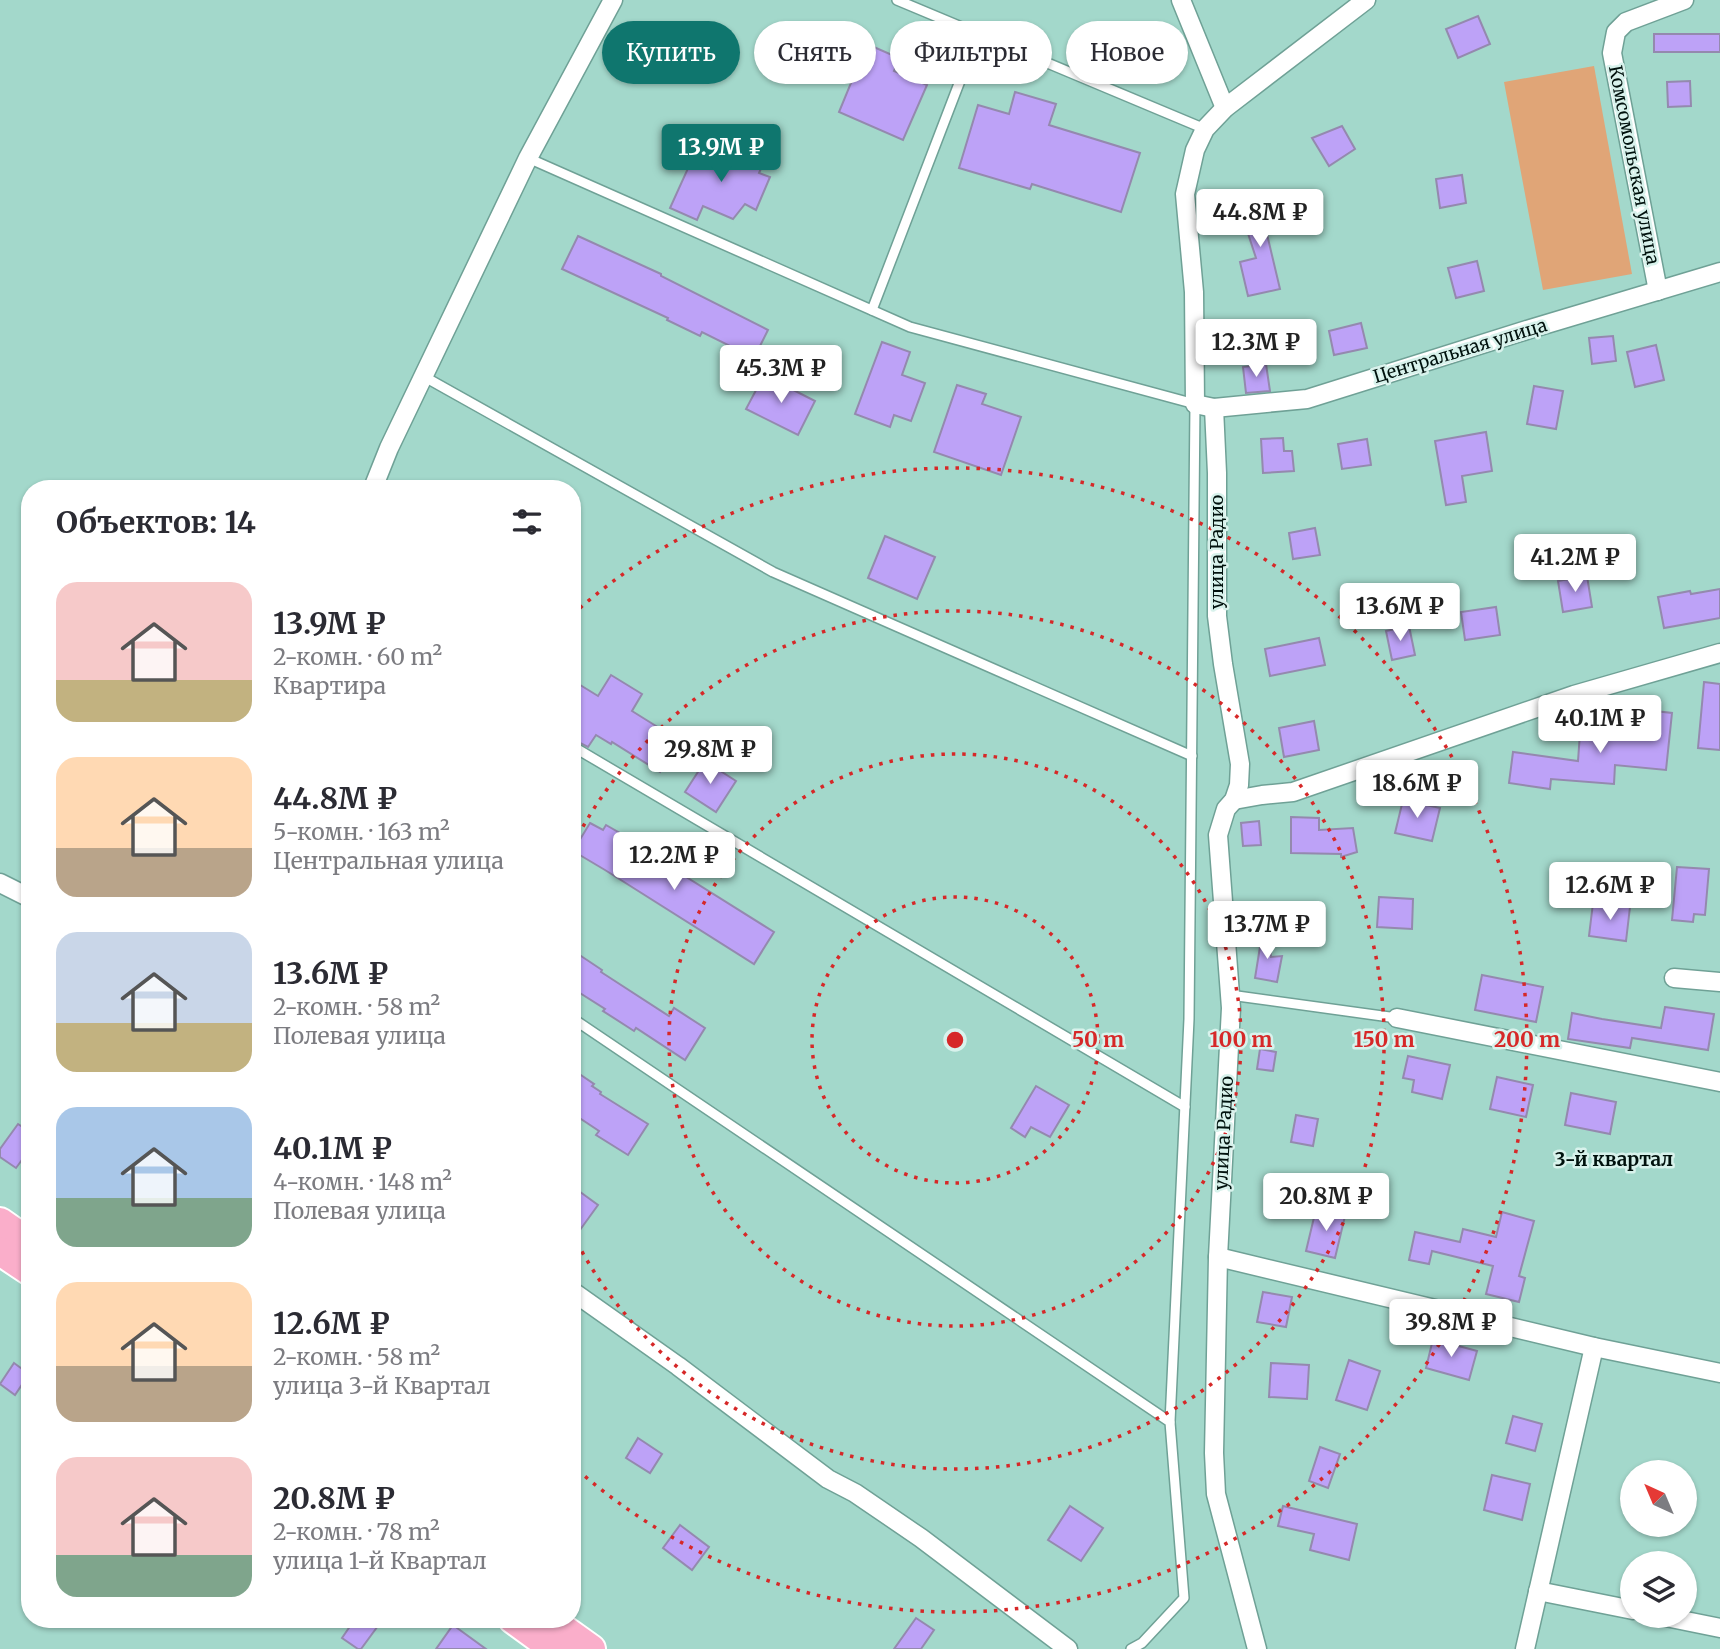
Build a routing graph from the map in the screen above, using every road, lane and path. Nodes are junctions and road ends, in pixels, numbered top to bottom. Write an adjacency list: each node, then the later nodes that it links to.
1 (613, 0): 11 (street)
2 (897, 0): 6 (lane)
3 (1181, 0): 9 (street)
4 (1366, 0): 9 (street)
5 (1684, 0): 13 (street, Комсомольская улица)
6 (947, 21)
7 (1052, 65): 10 (lane)
8 (959, 84): 14 (lane)
9 (1225, 108): 10 (street)
10 (1205, 129): 16 (street)
11 (528, 159): 14 (lane); 15 (street)
12 (1720, 272): 13 (street, Центральная улица)
13 (1658, 291): 17 (street, Центральная улица)
14 (872, 310): 16 (lane)
15 (423, 376): 18 (street); 21 (lane)
16 (1195, 404): 17 (street, Центральная улица); 21 (lane)
17 (1214, 408): 22 (street, улица Радио)
18 (376, 480)
19 (1720, 653): 22 (street)
20 (581, 751): 31 (lane)
21 (1192, 756): 31 (lane)
22 (1234, 800): 27 (street, улица Радио)
23 (0, 883): 24 (street)
24 (21, 894)
25 (1674, 978): 26 (street)
26 (1720, 982)
27 (1230, 995): 28 (lane); 35 (street, улица Радио)
28 (1397, 1018): 30 (street)
29 (581, 1024): 40 (lane)
30 (1720, 1082)
31 (1185, 1107): 40 (lane)
32 (0, 1222): 33 (main road)
33 (21, 1237)
34 (0, 1251): 36 (main road)
35 (1217, 1257): 38 (street); 51 (street, улица Радио)
36 (21, 1265)
37 (581, 1297): 49 (street)
38 (1594, 1347): 39 (street); 41 (street)
39 (1720, 1373)
40 (1170, 1422): 50 (lane)
41 (1538, 1591): 42 (street); 52 (street)
42 (1620, 1607)
43 (1697, 1623): 46 (street)
44 (525, 1628): 47 (main road)
45 (562, 1628): 48 (main road)
46 (1720, 1628)
47 (554, 1649)
48 (591, 1649)
49 (1068, 1649)
50 (1131, 1649)
51 (1257, 1649)
52 (1525, 1649)

